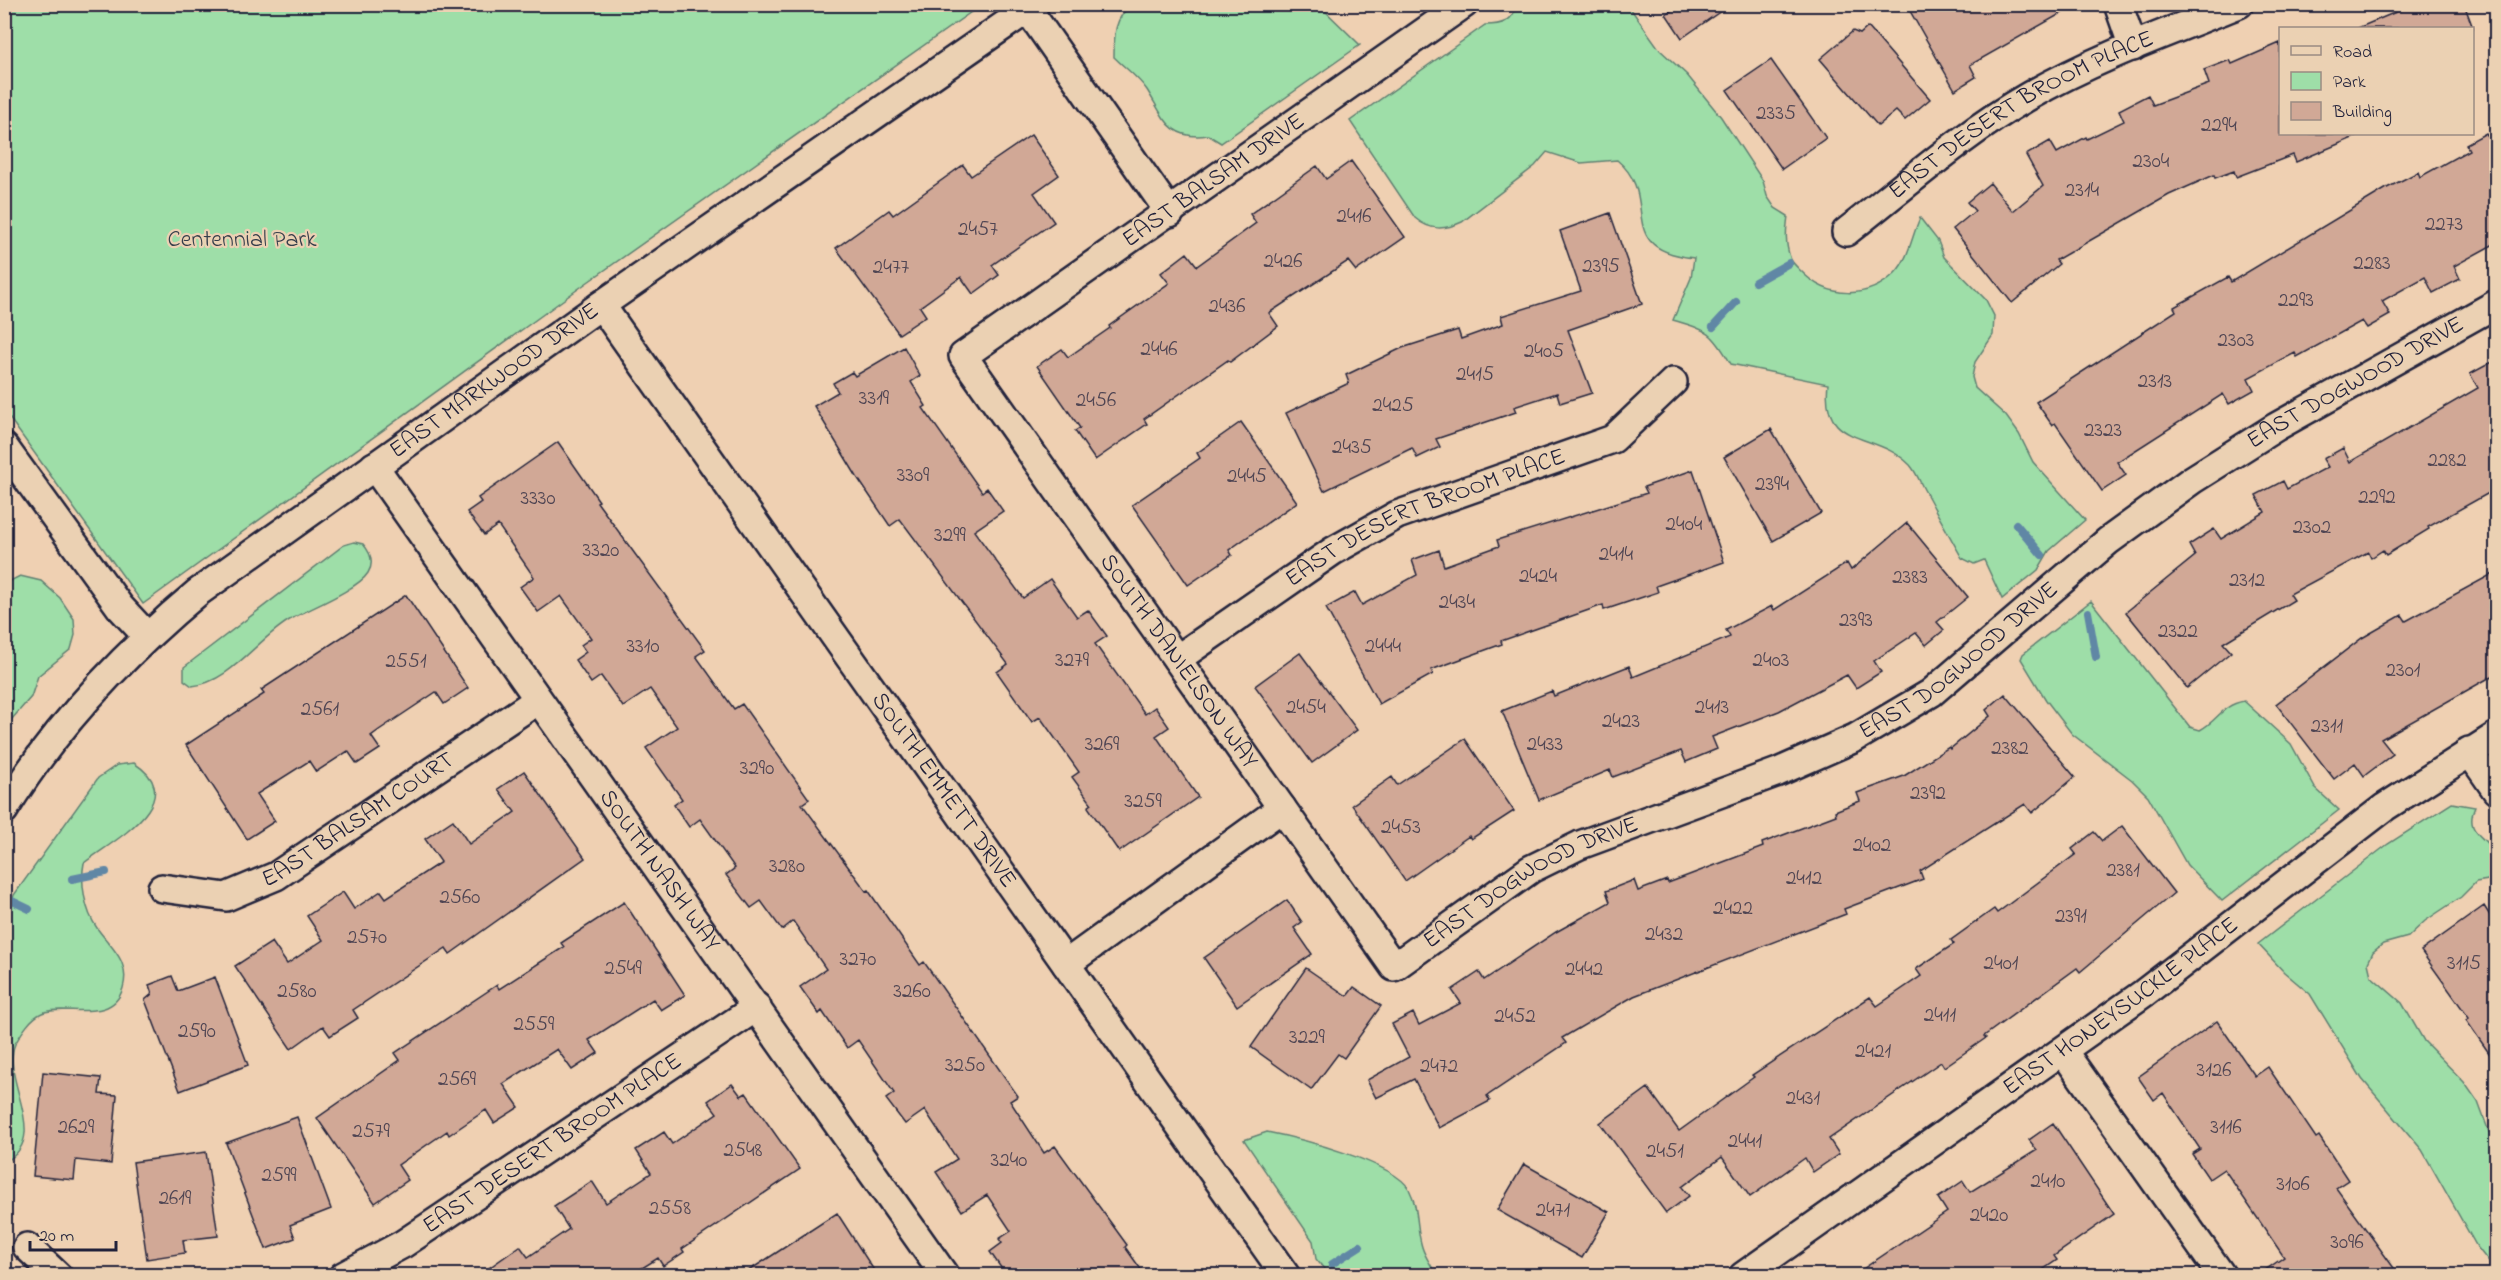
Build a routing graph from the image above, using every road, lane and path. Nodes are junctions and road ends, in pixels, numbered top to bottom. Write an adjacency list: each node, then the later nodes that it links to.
1 (1464, 4): 6 (street, EAST BALSAM DRIVE)
2 (2118, 4): 5 (street)
3 (2239, 4): 5 (street, EAST DESERT BROOM PLACE)
4 (1029, 6): 6 (street); 9 (street, EAST MARKWOOD DRIVE)
5 (2133, 46): 7 (street, EAST DESERT BROOM PLACE)
6 (1170, 213): 10 (street, EAST BALSAM DRIVE)
7 (1846, 232)
8 (2496, 304): 24 (street, EAST DOGWOOD DRIVE)
9 (602, 305): 13 (street, EAST MARKWOOD DRIVE); 23 (street, SOUTH EMMETT DRIVE)
10 (963, 356): 15 (street, SOUTH DANIELSON WAY)
11 (1674, 382): 15 (street, EAST DESERT BROOM PLACE)
12 (4, 447): 14 (street)
13 (374, 466): 14 (street, EAST MARKWOOD DRIVE); 16 (street, SOUTH NASH WAY)
14 (147, 636): 21 (street, EAST MARKWOOD DRIVE)
15 (1178, 659): 20 (street, SOUTH DANIELSON WAY)
16 (538, 699): 22 (street, EAST BALSAM COURT); 25 (street, SOUTH NASH WAY)
17 (2496, 736): 18 (street, EAST HONEYSUCKLE PLACE)
18 (2469, 751): 19 (street); 26 (street, EAST HONEYSUCKLE PLACE)
19 (2496, 790)
20 (1282, 808): 23 (street); 24 (street, SOUTH DANIELSON WAY)
21 (4, 810)
22 (162, 888)
23 (1066, 964): 31 (street, SOUTH EMMETT DRIVE)
24 (1394, 967)
25 (757, 1007): 29 (street, EAST DESERT BROOM PLACE); 30 (street, SOUTH NASH WAY)
26 (2063, 1051): 32 (street, EAST HONEYSUCKLE PLACE); 33 (street)
27 (27, 1247): 28 (street)
28 (58, 1275)
29 (343, 1275)
30 (945, 1275)
31 (1286, 1275)
32 (1743, 1275)
33 (2222, 1275)

